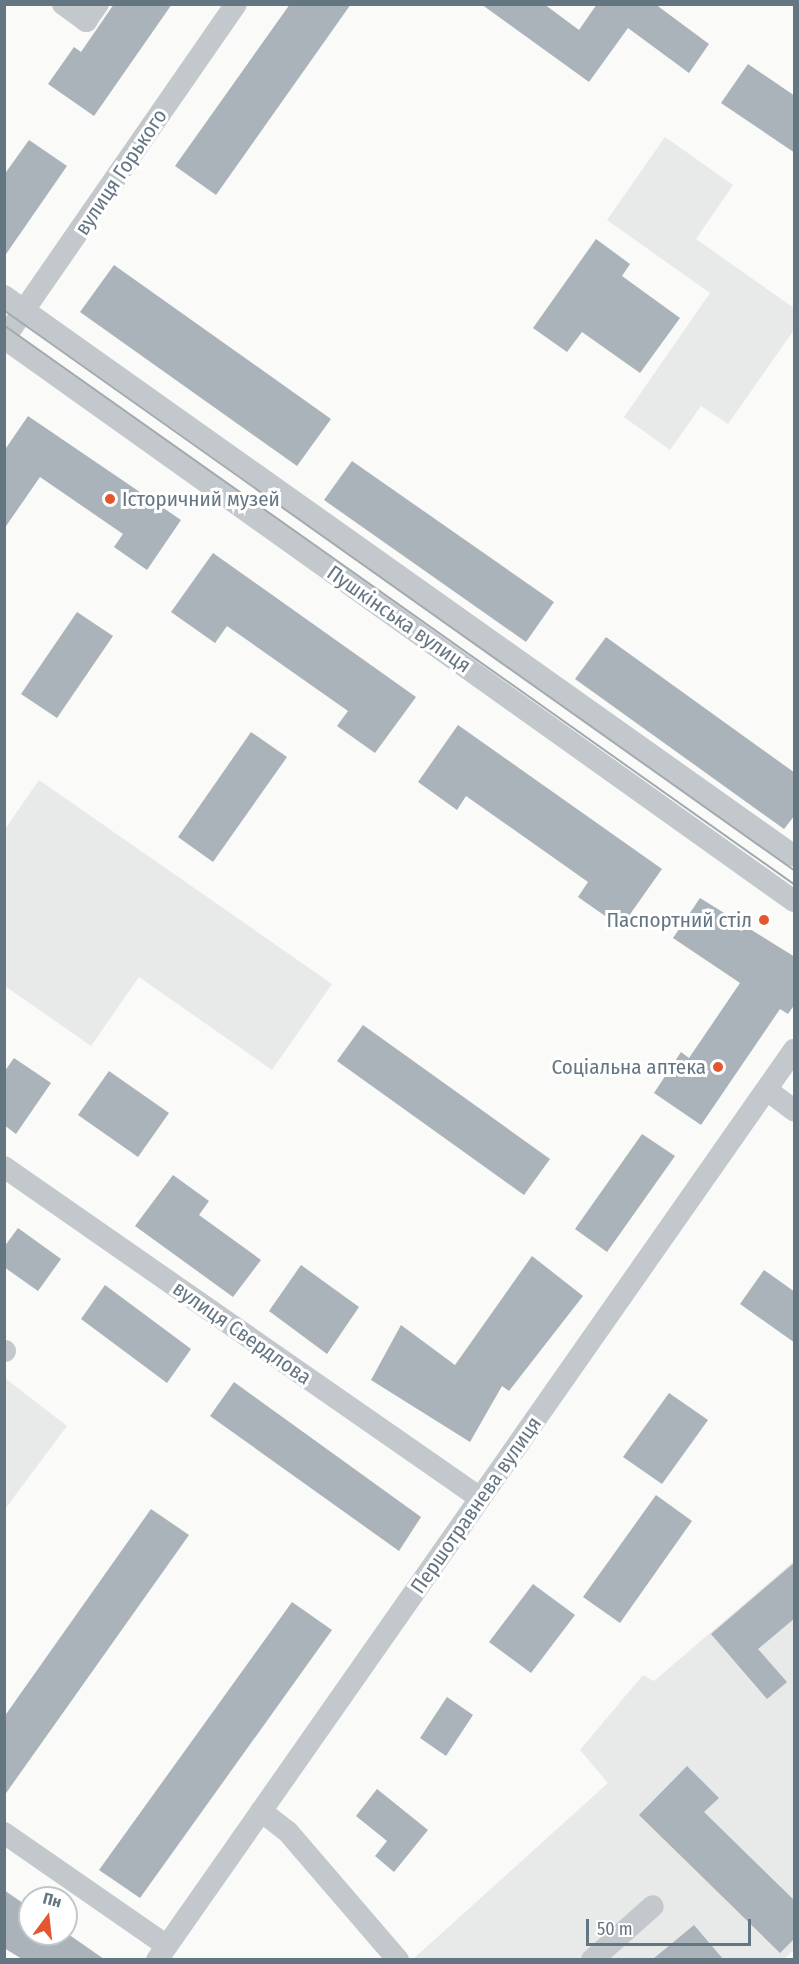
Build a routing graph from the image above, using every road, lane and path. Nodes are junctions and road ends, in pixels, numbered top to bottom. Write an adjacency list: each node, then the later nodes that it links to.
1 (63, 4): 2 (street)
2 (98, 4)
3 (236, 4): 5 (street, вулиця Горького)
4 (4, 296): 5 (street, Пушкінська вулиця)
5 (26, 311): 6 (street, вулиця Горького); 7 (street, Пушкінська вулиця)
6 (5, 338): 8 (street, Пушкінська вулиця)
7 (795, 856)
8 (795, 901)
9 (795, 1050): 10 (street, Першотравнева вулиця)
10 (767, 1090): 11 (street); 13 (street, Першотравнева вулиця)
11 (795, 1110)
12 (4, 1167): 13 (street, вулиця Свердлова)
13 (480, 1498): 14 (street, Першотравнева вулиця)
14 (261, 1811): 17 (street, Першотравнева вулиця); 18 (street)
15 (4, 1833): 17 (street)
16 (653, 1906): 19 (street)
17 (162, 1953)
18 (398, 1959)
19 (592, 1959)

